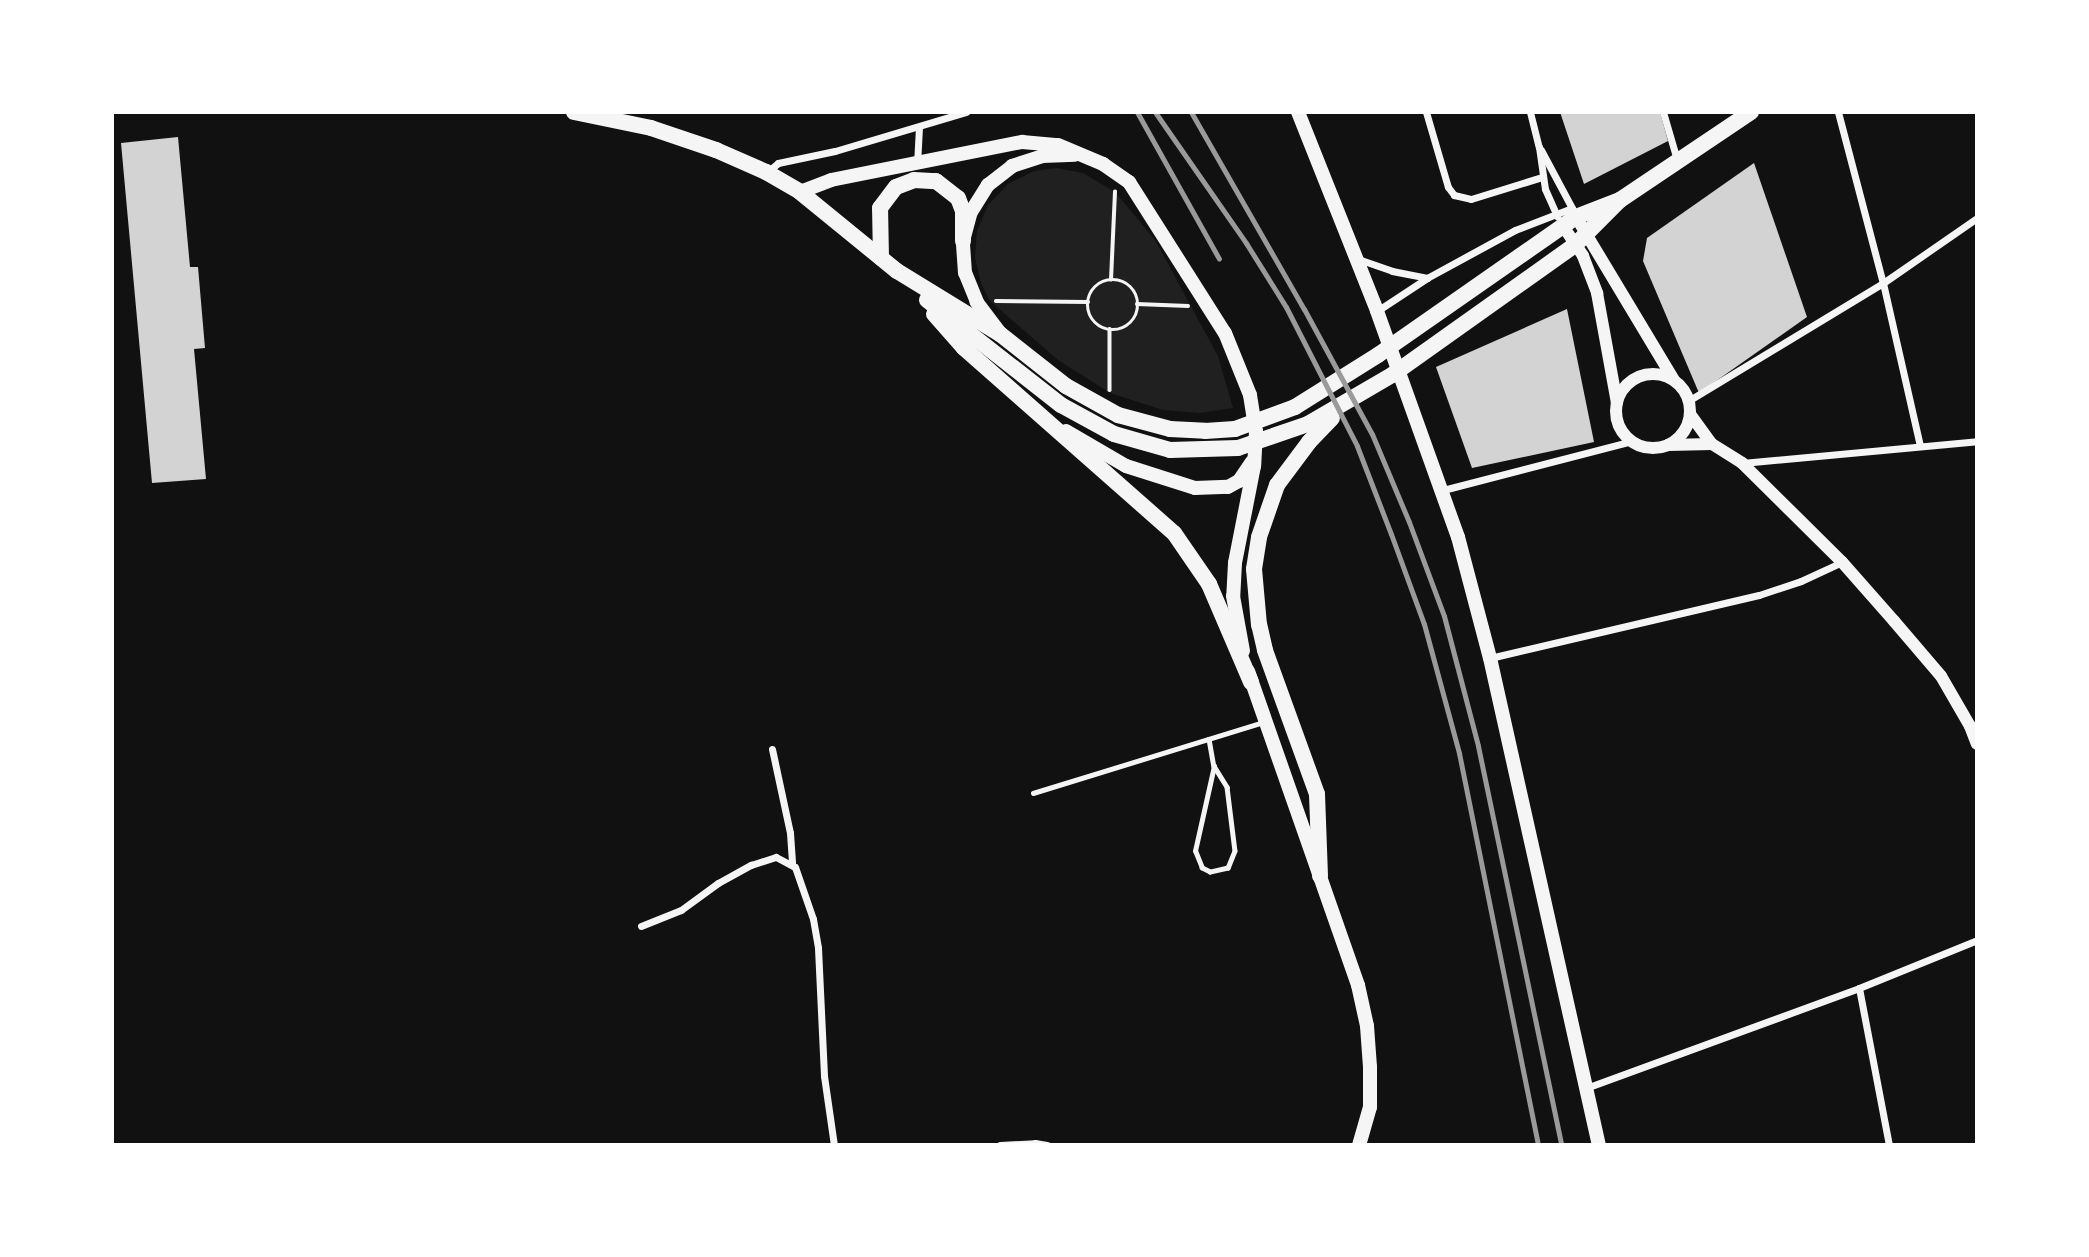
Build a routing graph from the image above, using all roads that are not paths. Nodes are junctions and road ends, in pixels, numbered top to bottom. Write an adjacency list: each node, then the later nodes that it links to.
1 (574, 112): 14 (main road)
2 (966, 112): 9 (street)
3 (1298, 112): 25 (main road)
4 (1426, 112): 15 (street)
5 (1530, 112): 10 (street)
6 (1663, 112): 12 (street)
7 (1839, 112): 28 (street)
8 (1743, 114): 12 (main road)
9 (919, 127): 13 (street); 14 (street)
10 (1539, 147): 15 (street); 19 (street)
11 (1090, 158): 13 (main road); 22 (main road); 42 (main road)
12 (1676, 160): 18 (main road)
13 (917, 163): 16 (street); 17 (main road)
14 (766, 172): 17 (main road)
15 (1542, 177): 19 (street)
16 (914, 180): 22 (main road); 24 (main road)
17 (800, 192): 24 (main road)
18 (1620, 200): 19 (main road); 21 (main road)
19 (1567, 217): 21 (street); 23 (street); 27 (street); 31 (main road)
20 (1977, 218): 28 (street)
21 (1587, 231): 23 (main road); 32 (street)
22 (963, 242): 31 (main road)
23 (1576, 244): 33 (main road); 34 (street)
24 (881, 258): 26 (main road)
25 (1355, 258): 27 (street); 30 (main road)
26 (897, 271): 29 (main road); 31 (main road)
27 (1427, 278): 30 (street)
28 (1883, 283): 35 (street); 41 (street)
29 (909, 286): 33 (main road); 36 (main road)
30 (1377, 311): 44 (main road)
31 (1000, 334)
32 (1674, 381): 34 (street); 35 (street)
33 (1350, 401): 55 (main road)
34 (1617, 403): 37 (street)
35 (1689, 408): 39 (street); 40 (street)
36 (1033, 409): 42 (main road); 47 (main road)
37 (1632, 442): 40 (street); 44 (street)
38 (1977, 442): 41 (street)
39 (1713, 444): 40 (street); 43 (street)
40 (1668, 445)
41 (1920, 446): 43 (street)
42 (1254, 459): 47 (main road)
43 (1742, 463): 45 (street)
44 (1443, 490): 46 (main road)
45 (1842, 562): 46 (street); 50 (street)
46 (1490, 658): 59 (main road)
47 (1251, 682): 48 (main road)
48 (1265, 721): 49 (lane); 55 (main road)
49 (1209, 739): 52 (lane); 53 (lane)
50 (1977, 744)
51 (772, 748): 54 (street)
52 (1214, 766): 52 (lane)
53 (1033, 793)
54 (792, 863): 56 (street); 60 (street)
55 (1320, 876): 63 (main road)
56 (641, 926)
57 (1977, 940): 58 (street)
58 (1859, 988): 59 (street); 65 (street)
59 (1586, 1088): 64 (main road)
60 (834, 1145)
61 (1000, 1145): 62 (street)
62 (1047, 1145)
63 (1360, 1145)
64 (1599, 1145)
65 (1889, 1145)

